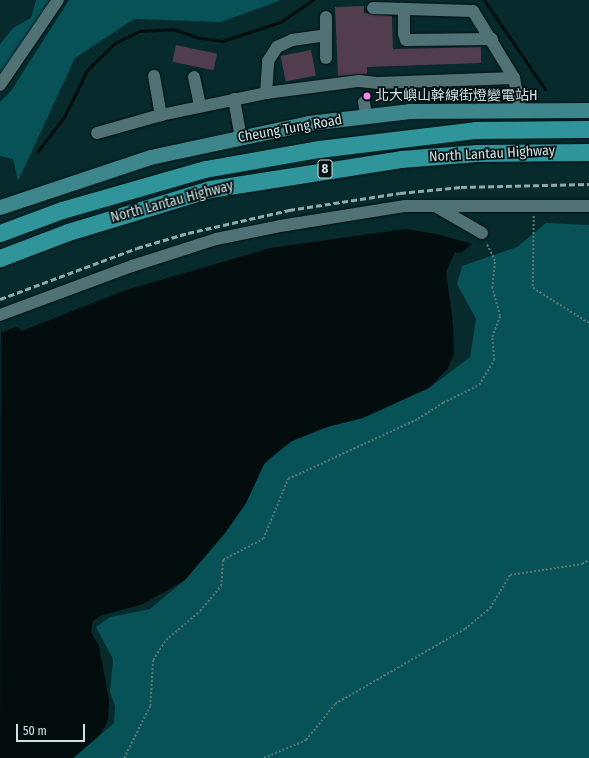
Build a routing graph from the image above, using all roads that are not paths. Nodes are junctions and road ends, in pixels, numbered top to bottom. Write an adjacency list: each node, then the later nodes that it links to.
1 (58, 0): 11 (lane)
2 (373, 8): 3 (lane)
3 (404, 9): 6 (lane); 6 (lane)
4 (326, 17): 5 (lane)
5 (326, 35): 7 (lane); 12 (lane)
6 (492, 40): 10 (lane)
7 (326, 58)
8 (154, 76): 17 (lane)
9 (194, 77): 14 (lane)
10 (514, 78): 12 (lane); 15 (lane)
11 (0, 85)
12 (266, 93): 13 (lane)
13 (234, 99): 14 (lane); 20 (lane)
14 (200, 106): 17 (lane)
15 (520, 109): 16 (main road, Cheung Tung Road); 20 (main road, Cheung Tung Road)
16 (589, 110)
17 (160, 115): 19 (lane)
18 (589, 129): 25 (highway, North Lantau Highway / 8)
19 (97, 133)
20 (241, 137): 24 (main road, Cheung Tung Road)
21 (589, 152): 27 (highway, North Lantau Highway / 8)
22 (436, 206): 23 (lane); 26 (lane); 28 (lane)
23 (589, 206)
24 (0, 207)
25 (0, 233)
26 (482, 234)
27 (0, 258)
28 (0, 315)

